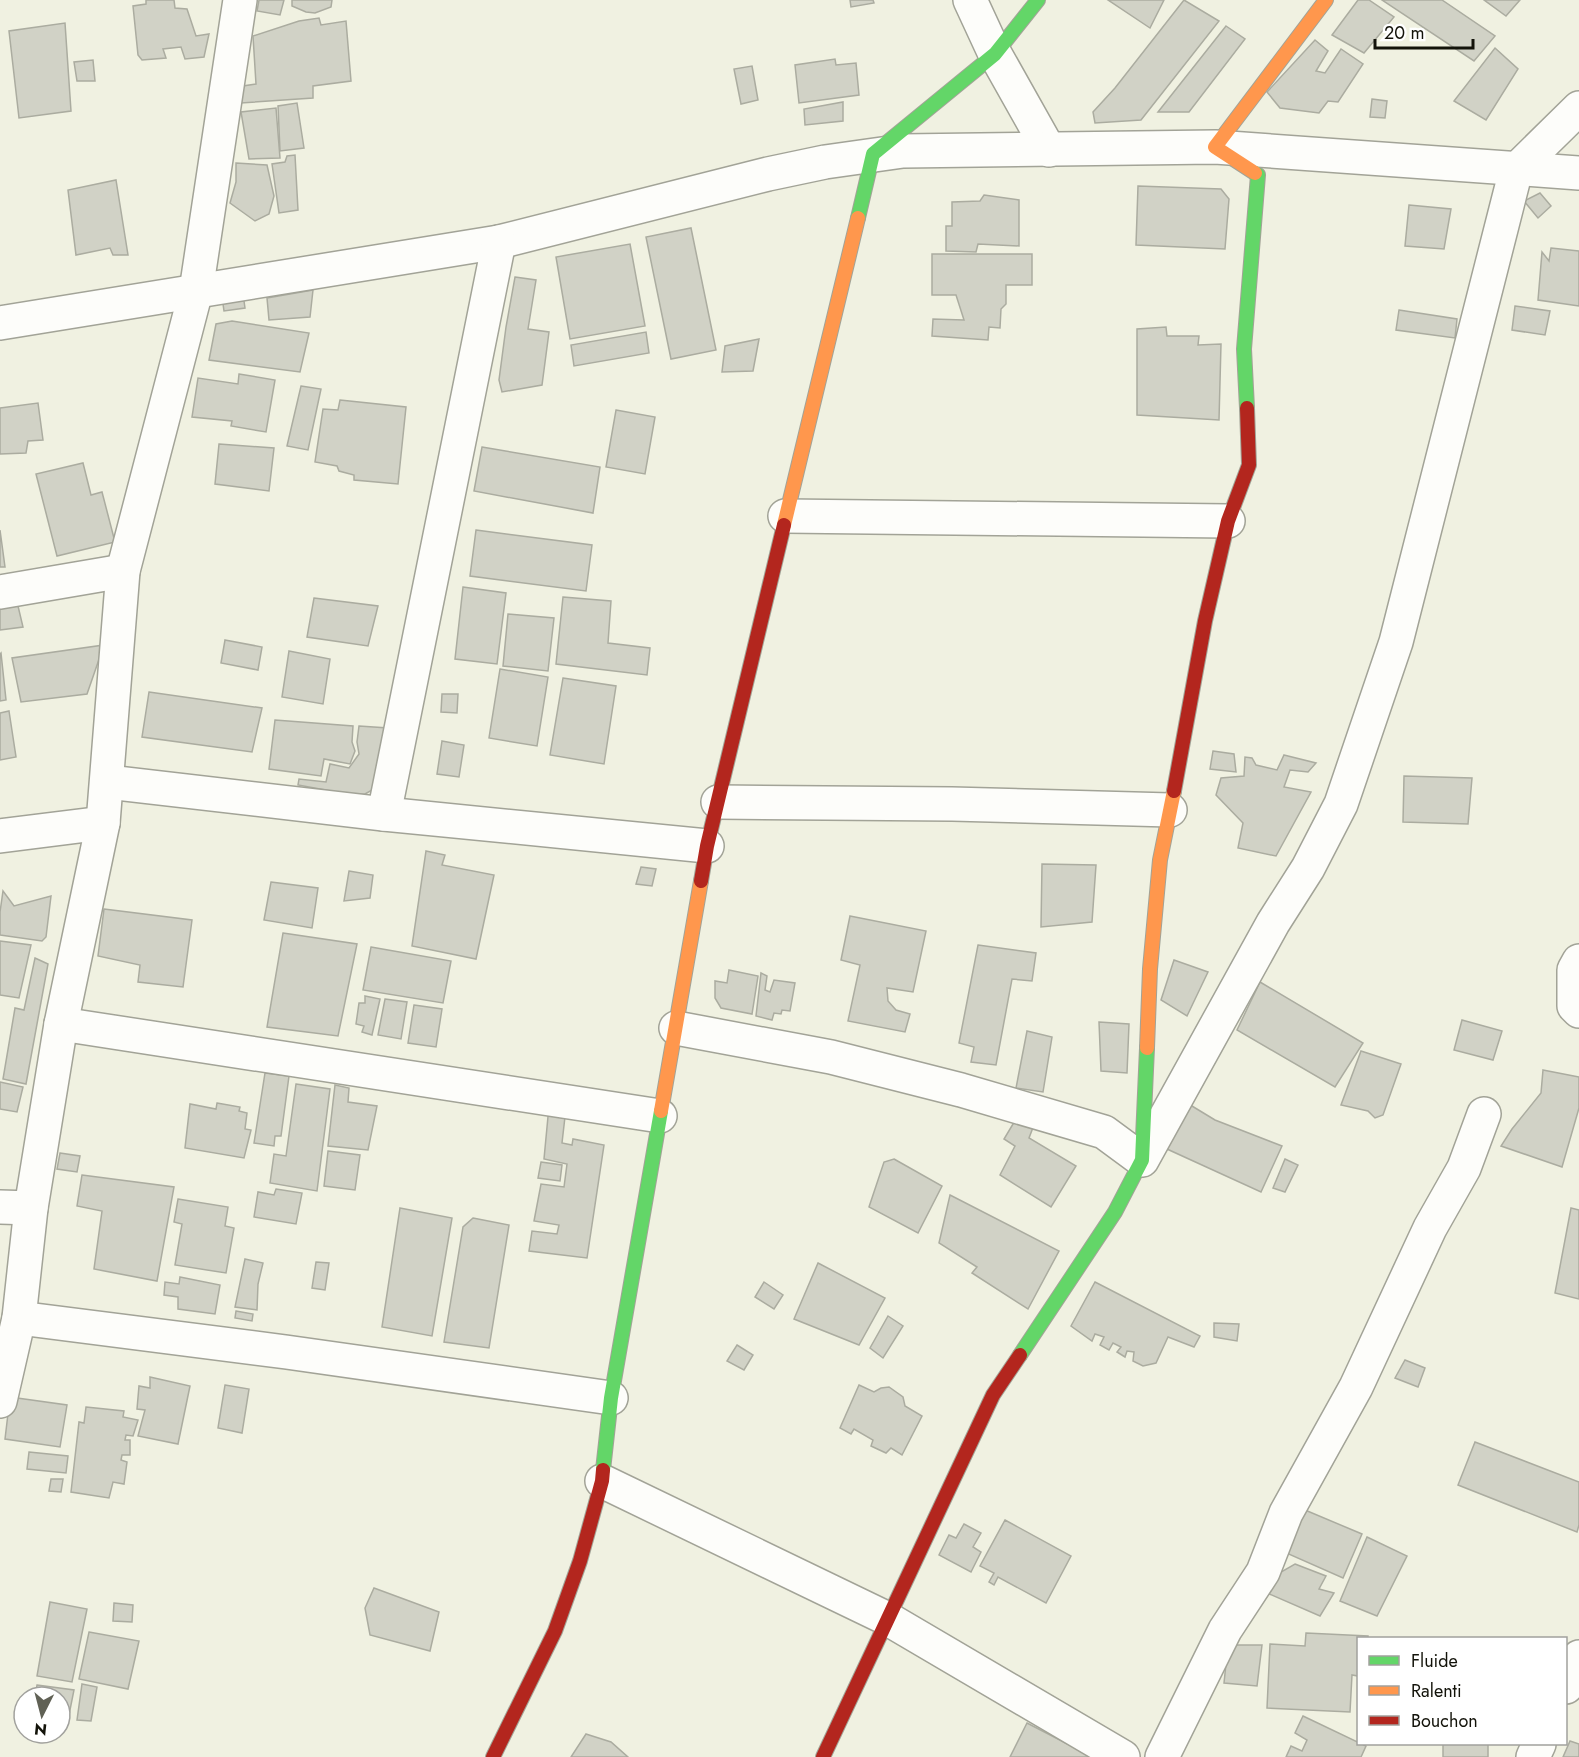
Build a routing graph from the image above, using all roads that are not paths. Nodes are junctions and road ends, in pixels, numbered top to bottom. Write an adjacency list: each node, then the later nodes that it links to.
1 (240, 0): 13 (street)
2 (970, 0): 5 (street)
3 (1038, 0): 5 (street)
4 (1326, 0): 7 (street)
5 (995, 54): 8 (street); 9 (street)
6 (1579, 108): 10 (street)
7 (1215, 147): 8 (street); 10 (street); 16 (street)
8 (1049, 150): 9 (street)
9 (873, 154): 12 (street); 15 (street)
10 (1516, 170): 11 (street); 32 (street)
11 (1579, 173)
12 (499, 242): 13 (street); 22 (street)
13 (196, 291): 14 (street); 17 (street)
14 (0, 323)
15 (786, 516): 16 (street); 20 (street)
16 (1228, 521): 21 (street)
17 (123, 571): 18 (street); 19 (street)
18 (0, 592)
19 (108, 782): 22 (street); 23 (street)
20 (718, 802): 21 (street); 25 (street)
21 (1170, 810): 32 (street)
22 (384, 814): 25 (street)
23 (103, 823): 24 (street); 28 (street)
24 (0, 836)
25 (707, 846): 29 (street)
26 (1579, 961): 27 (street)
27 (1579, 1011)
28 (62, 1024): 31 (street); 33 (street)
29 (676, 1028): 31 (street); 32 (street)
30 (1484, 1114): 42 (street)
31 (660, 1116): 35 (street)
32 (1142, 1160): 38 (street)
33 (16, 1208): 34 (street)
34 (19, 1318): 35 (street); 36 (street)
35 (611, 1398): 37 (street)
36 (0, 1401)
37 (602, 1481): 38 (street); 39 (street)
38 (888, 1619): 40 (street); 41 (street)
39 (493, 1757)
40 (823, 1757)
41 (1123, 1757)
42 (1162, 1757)

